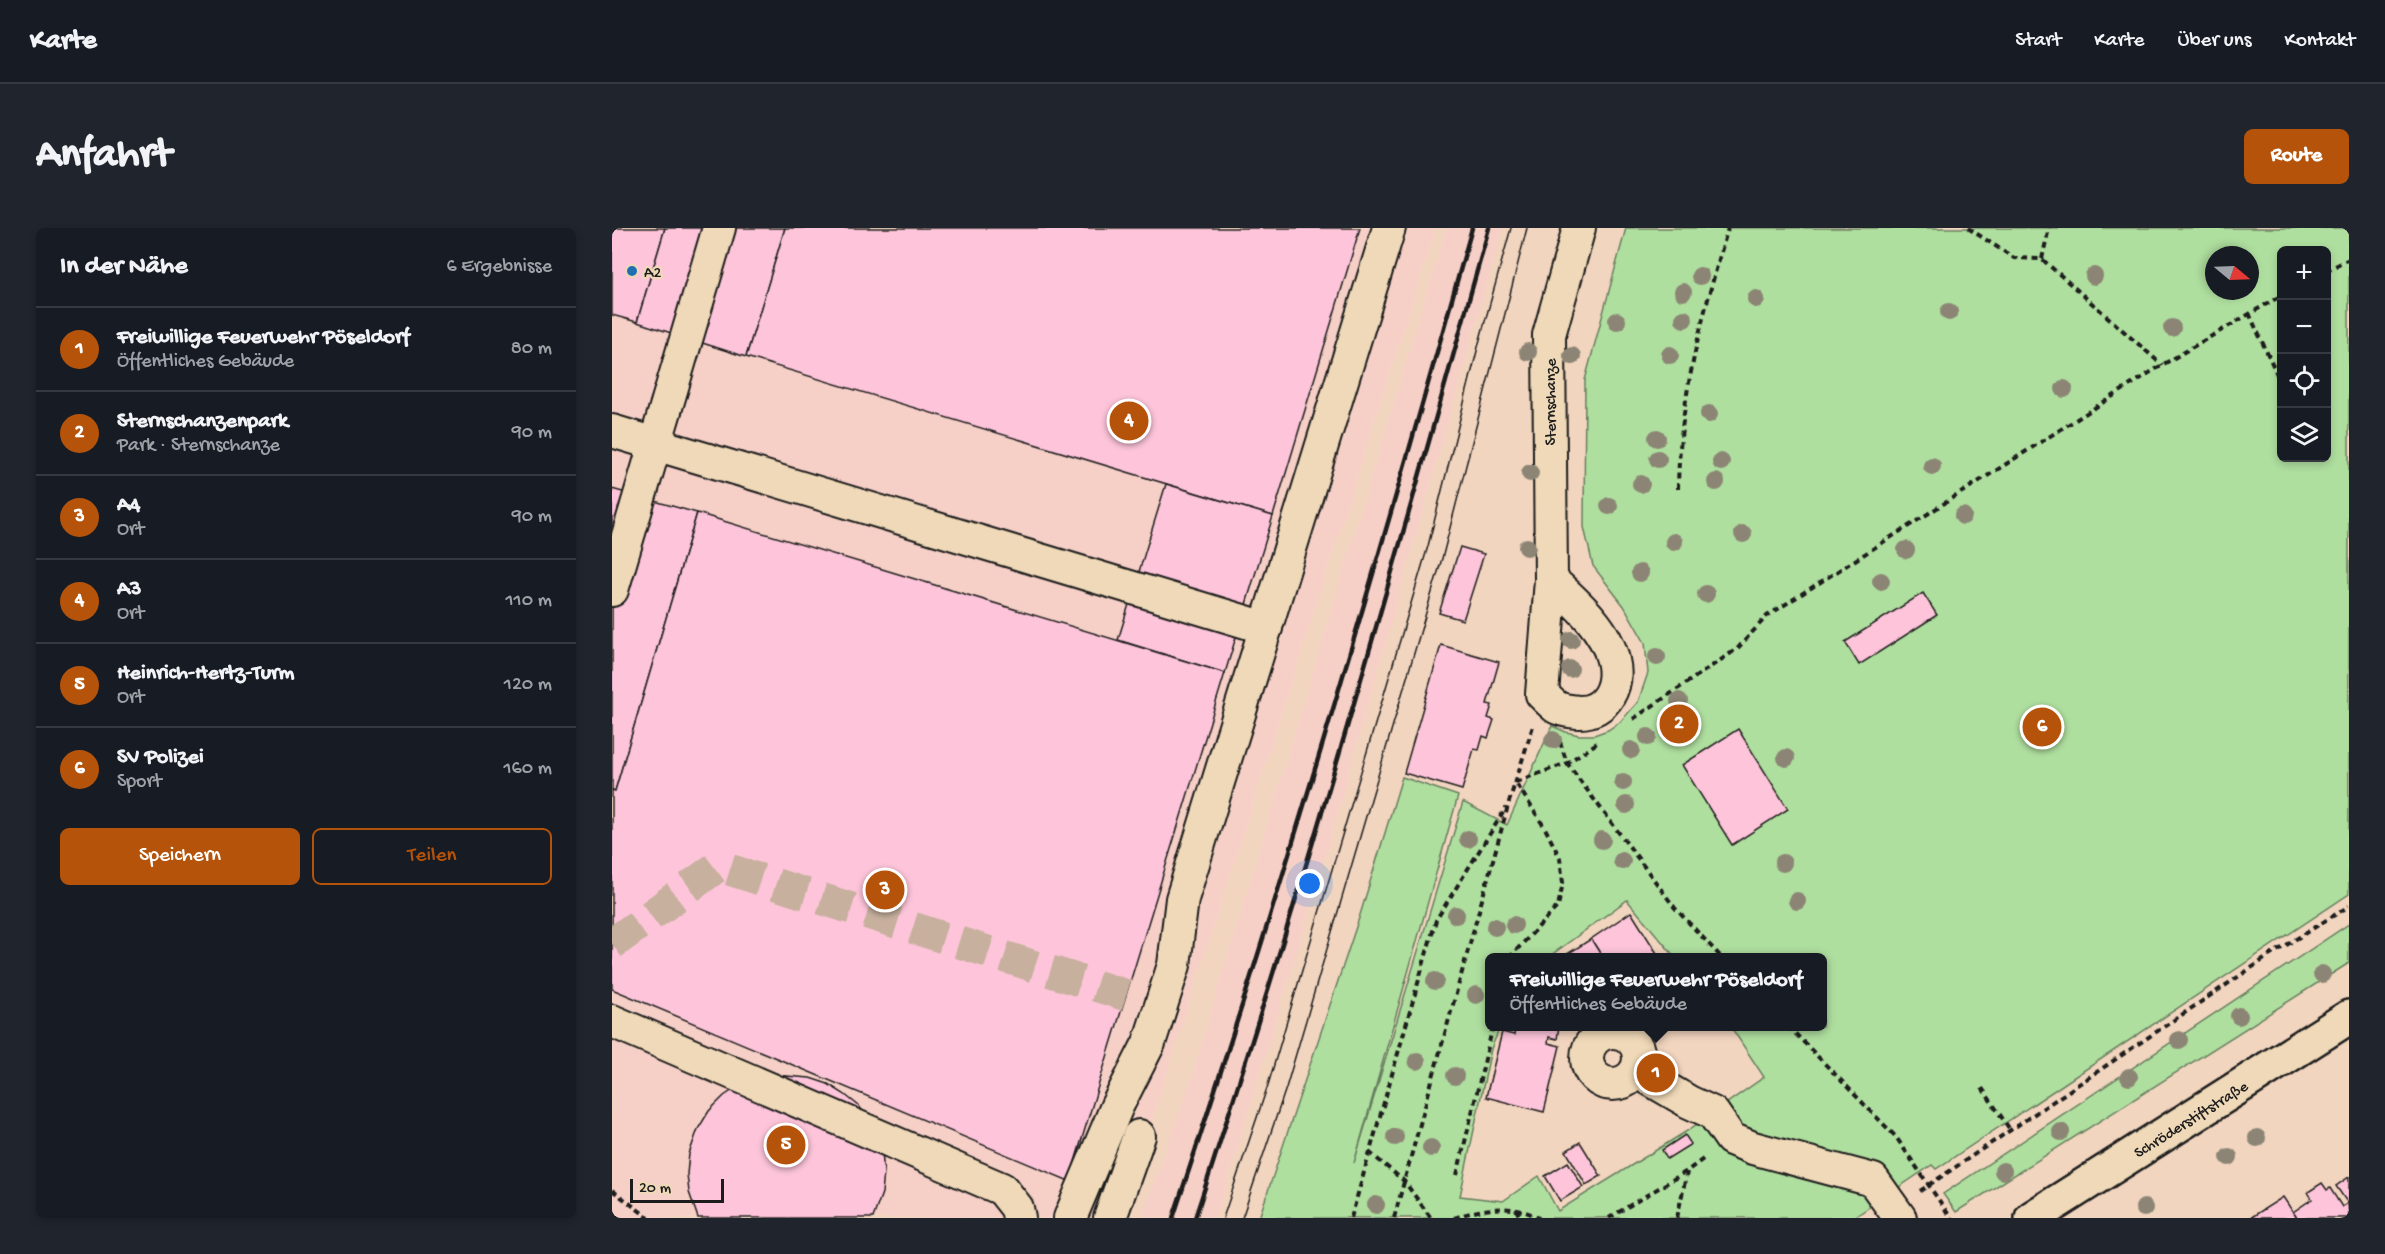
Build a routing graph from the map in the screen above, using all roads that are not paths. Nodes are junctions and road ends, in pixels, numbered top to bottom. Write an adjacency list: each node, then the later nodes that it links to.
1 (719, 228): 5 (street)
2 (1389, 228): 8 (street)
3 (1579, 228): 6 (street, Sternschanze)
4 (612, 431): 5 (street)
5 (655, 444): 7 (street); 8 (street)
6 (1551, 580): 6 (street, Sternschanze)
7 (612, 590)
8 (1266, 628): 15 (street)
9 (2349, 1017): 17 (main road, Schröderstiftstraße)
10 (612, 1021): 14 (street)
11 (1636, 1071): 13 (street)
12 (1139, 1136): 16 (street)
13 (1897, 1213)
14 (1019, 1218)
15 (1070, 1218)
16 (1110, 1218)
17 (2032, 1218)

